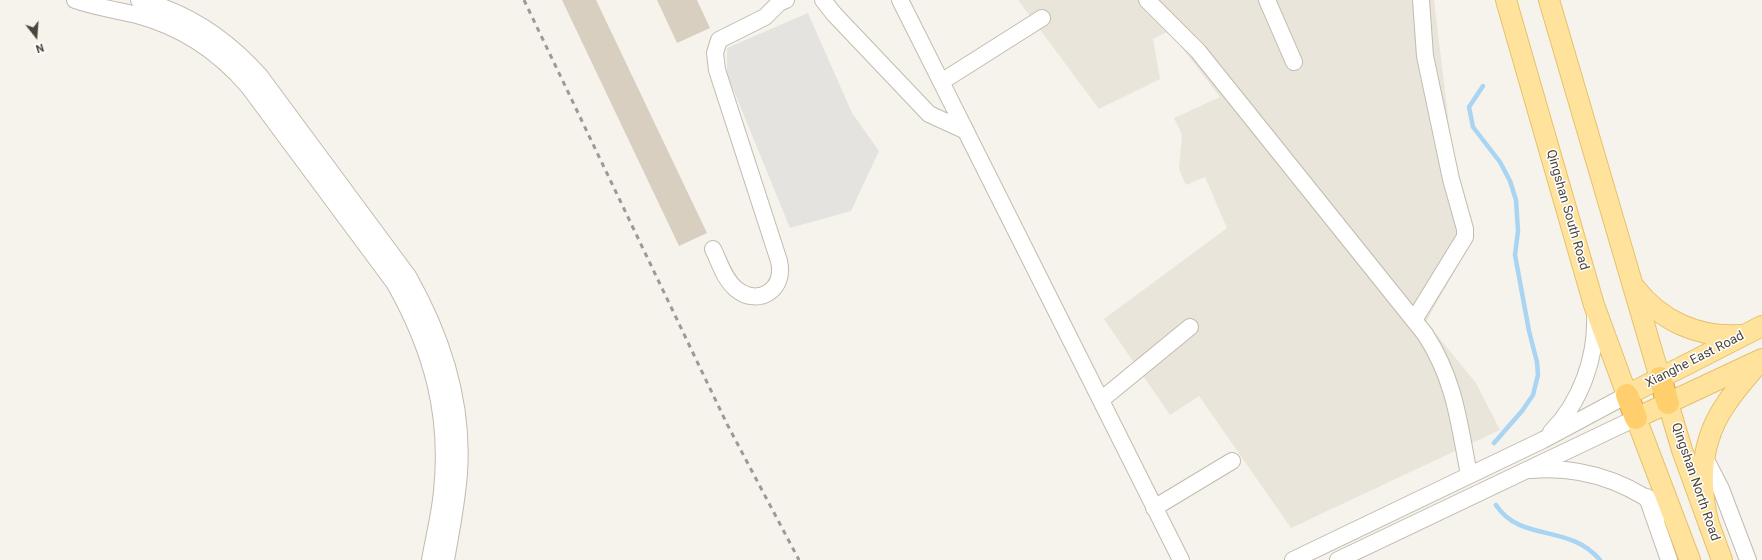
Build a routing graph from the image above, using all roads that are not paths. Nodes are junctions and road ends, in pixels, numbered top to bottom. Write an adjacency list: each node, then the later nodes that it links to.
1 (74, 0): 37 (street)
2 (139, 0): 38 (street)
3 (786, 0): 15 (street)
4 (823, 0): 14 (street)
5 (900, 0): 13 (street)
6 (1267, 0): 12 (street)
7 (1421, 0): 18 (street)
8 (1506, 0): 17 (main road, Qingshan South Road)
9 (1548, 0): 16 (main road)
10 (1153, 2): 18 (street)
11 (1042, 18): 13 (street)
12 (1294, 62)
13 (942, 82): 14 (street)
14 (966, 131): 25 (street)
15 (713, 249)
16 (1633, 285): 21 (main road); 23 (main road)
17 (1594, 305): 24 (main road, Qingshan South Road); 28 (street)
18 (1414, 320): 32 (street)
19 (1762, 326): 21 (main road, Xianghe East Road)
20 (1190, 327): 25 (street)
21 (1744, 335): 23 (main road, Xianghe East Road)
22 (1762, 360): 26 (main road, Xianghe East Road); 29 (main road)
23 (1660, 378): 24 (main road, Xianghe East Road); 26 (highway)
24 (1627, 395): 27 (highway, Qingshan South Road); 28 (street)
25 (1101, 400): 34 (street)
26 (1668, 403): 27 (main road, Xianghe East Road); 36 (main road, Qingshan North Road)
27 (1636, 418): 31 (street); 35 (main road)
28 (1543, 440): 32 (street)
29 (1705, 458): 36 (main road); 45 (street)
30 (1232, 461): 34 (street)
31 (1524, 470): 33 (street); 41 (street)
32 (1469, 475): 40 (street)
33 (1647, 497): 35 (street); 42 (street)
34 (1154, 508): 39 (street)
35 (1674, 518): 43 (main road)
36 (1709, 525): 44 (main road, Qingshan North Road)
37 (430, 560)
38 (446, 560)
39 (1181, 560)
40 (1293, 560)
41 (1338, 560)
42 (1669, 560)
43 (1690, 560)
44 (1722, 560)
45 (1748, 560)

